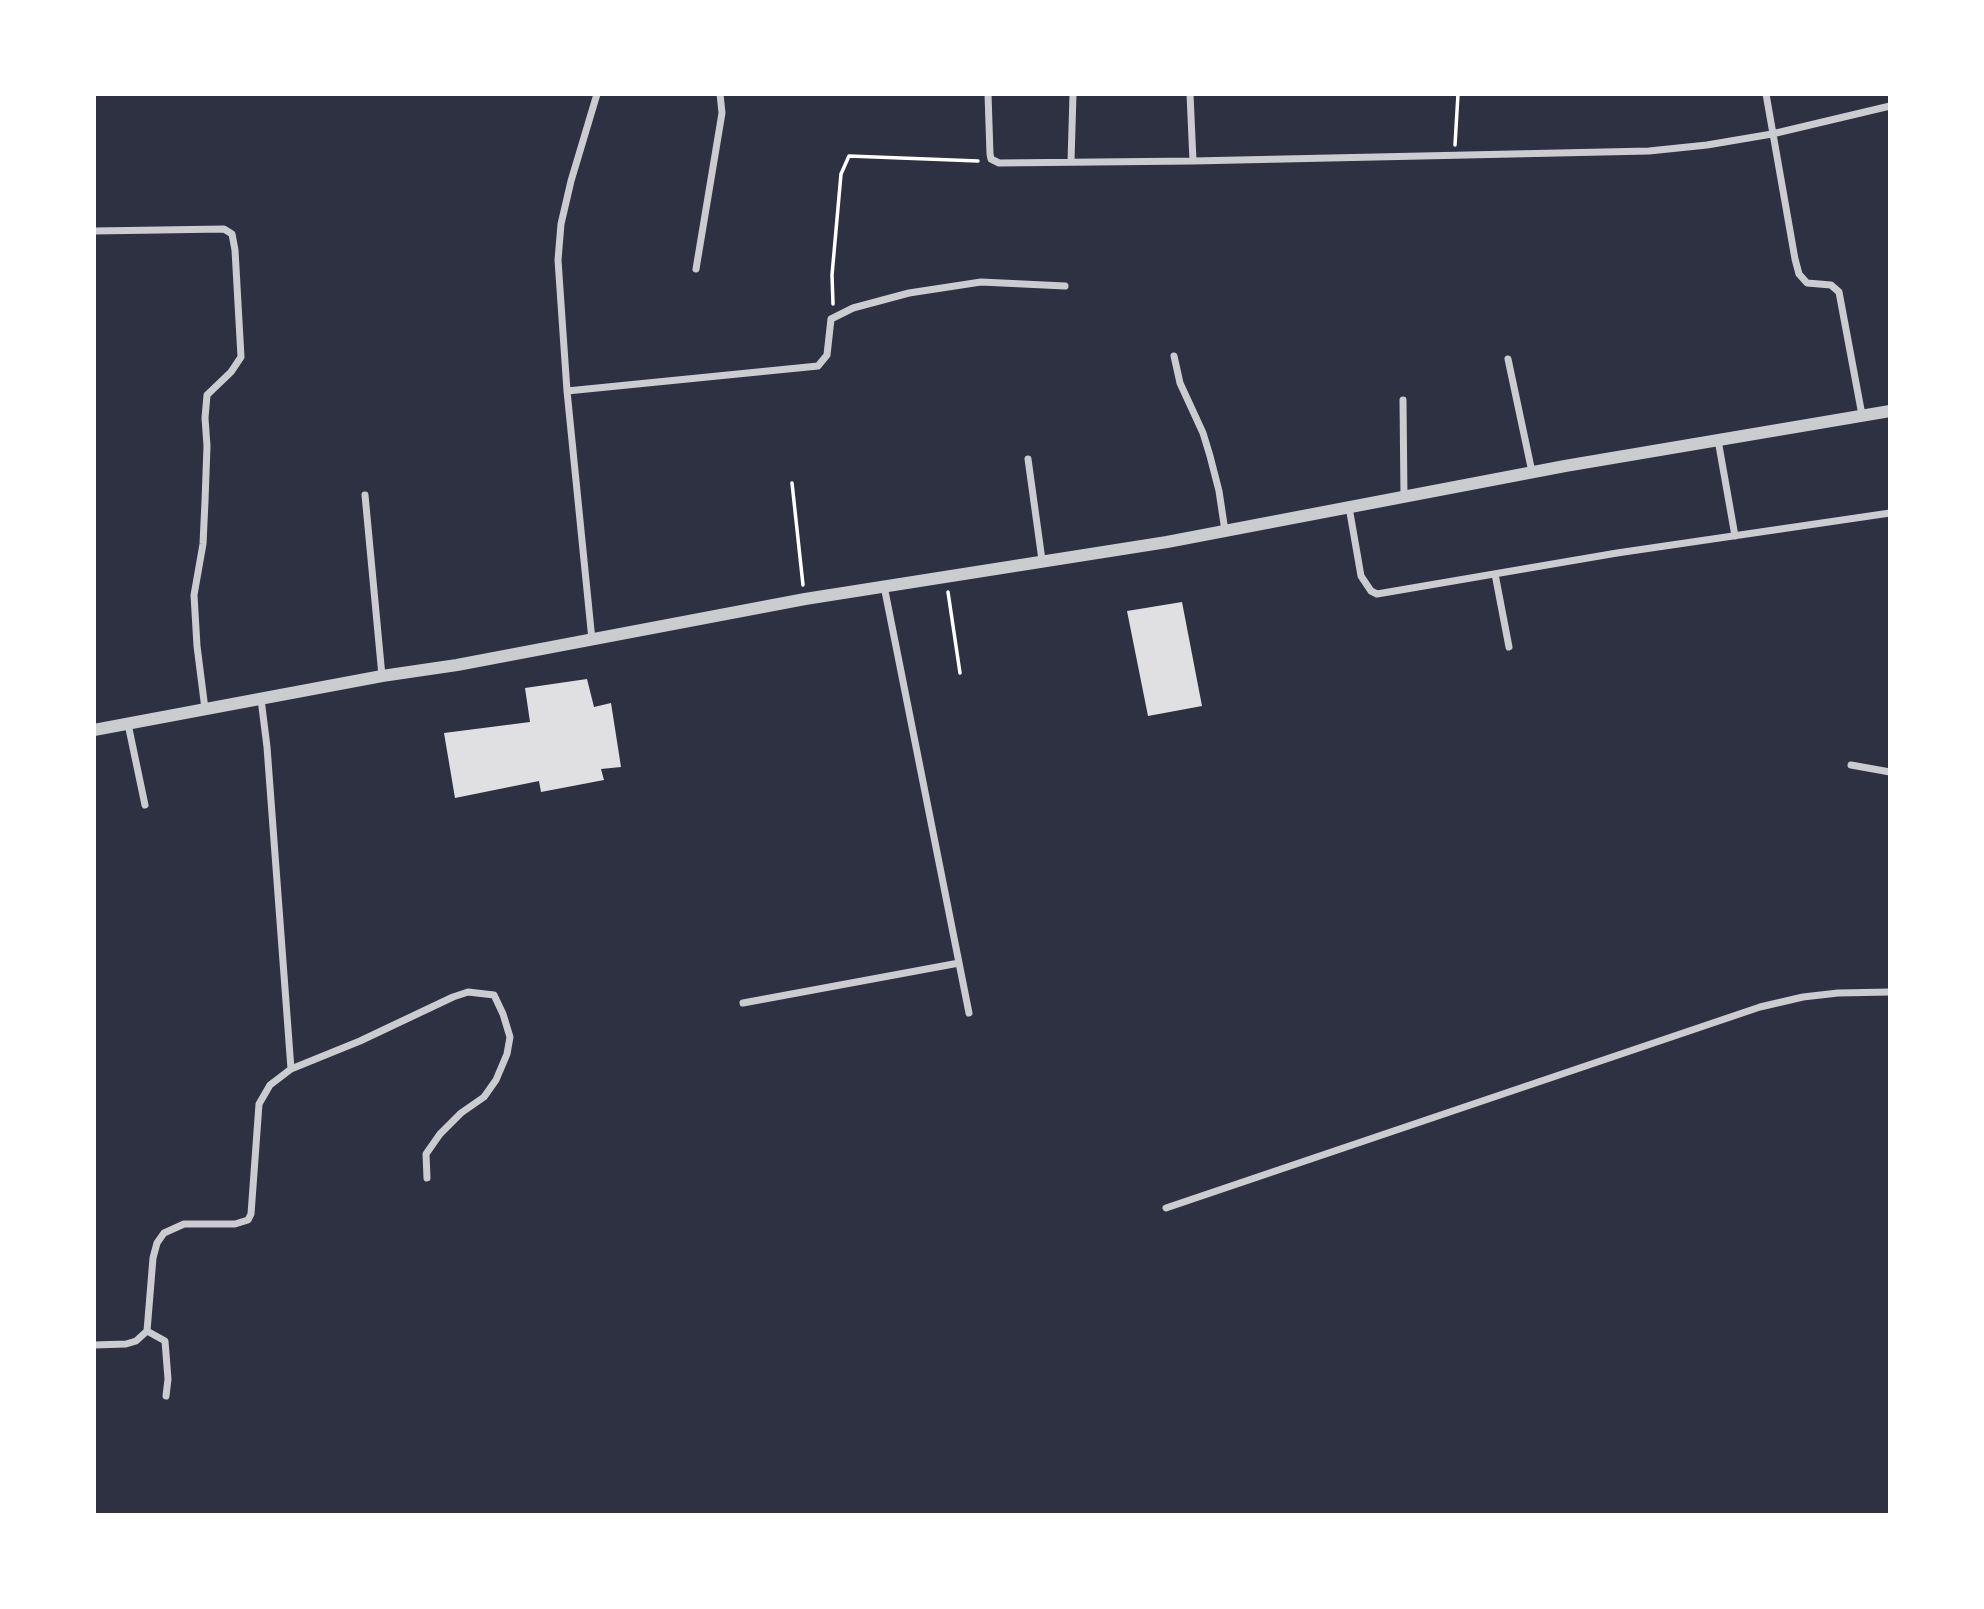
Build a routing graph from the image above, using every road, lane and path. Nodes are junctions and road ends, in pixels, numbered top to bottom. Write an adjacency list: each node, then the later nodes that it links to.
1 (597, 94): 20 (street)
2 (720, 94): 15 (street)
3 (988, 94): 13 (street)
4 (1073, 94): 11 (street)
5 (1190, 94): 12 (street)
6 (1458, 94): 10 (path)
7 (1766, 94): 9 (street)
8 (1889, 106): 9 (street)
9 (1772, 134): 10 (street); 23 (street)
10 (1454, 154): 12 (street)
11 (1071, 161): 12 (street); 13 (street)
12 (1193, 161)
13 (994, 162): 17 (path)
14 (94, 231): 44 (street)
15 (696, 269)
16 (1065, 286): 17 (street)
17 (834, 316): 20 (street)
18 (1174, 356): 32 (street)
19 (1508, 359): 26 (street)
20 (568, 391): 39 (street)
21 (1404, 400): 29 (street)
22 (1889, 411): 23 (street)
23 (1863, 415): 24 (street)
24 (1718, 440): 26 (street); 33 (street)
25 (1027, 459): 34 (street)
26 (1532, 472): 29 (street)
27 (792, 483): 38 (path)
28 (365, 495): 42 (street)
29 (1404, 497): 30 (street)
30 (1349, 507): 32 (street); 35 (street)
31 (1889, 513): 33 (street)
32 (1225, 531): 34 (street)
33 (1735, 536): 35 (street)
34 (1042, 560): 36 (street)
35 (1495, 574): 40 (street)
36 (946, 576): 37 (street); 41 (path)
37 (884, 586): 38 (street); 50 (street)
38 (805, 599): 39 (street)
39 (592, 640): 42 (street)
40 (1509, 648)
41 (960, 673)
42 (382, 676): 43 (street)
43 (261, 699): 44 (street); 54 (street)
44 (205, 709): 45 (street)
45 (128, 724): 46 (street); 49 (street)
46 (94, 730)
47 (1850, 765): 48 (street)
48 (1889, 772)
49 (145, 804)
50 (959, 963): 52 (street); 53 (street)
51 (1889, 992): 56 (street)
52 (743, 1003)
53 (969, 1013)
54 (291, 1069): 55 (street); 57 (street)
55 (427, 1178)
56 (1166, 1208)
57 (147, 1331): 58 (street); 59 (street)
58 (94, 1345)
59 (166, 1396)

